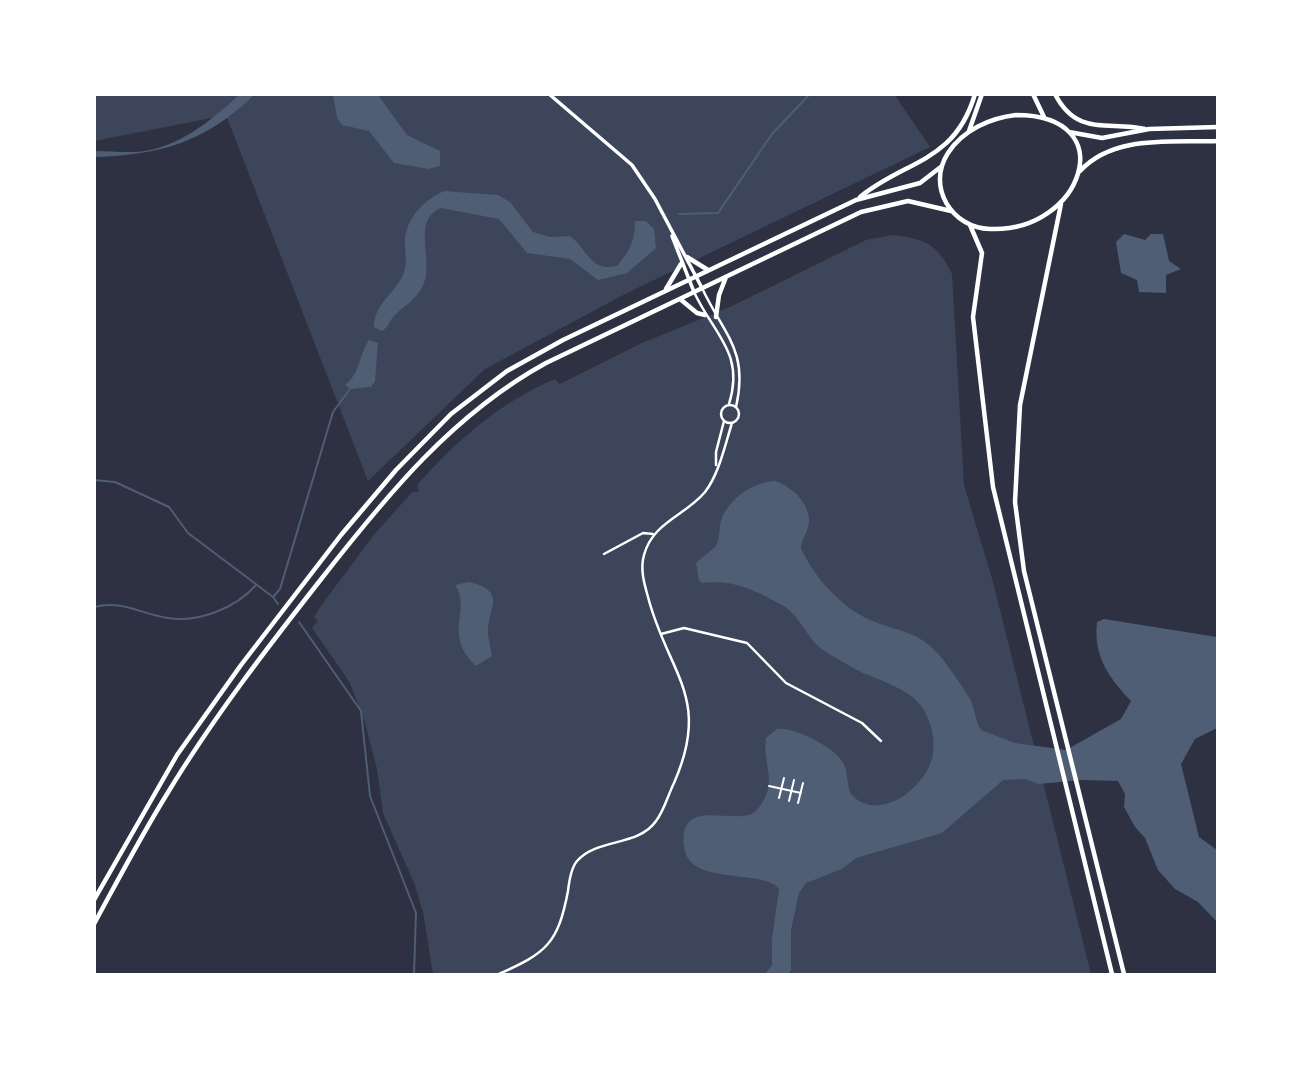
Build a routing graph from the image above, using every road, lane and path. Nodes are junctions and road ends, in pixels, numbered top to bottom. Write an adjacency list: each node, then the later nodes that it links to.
1 (549, 94): 18 (street)
2 (975, 94): 14 (main road)
3 (982, 94): 9 (main road)
4 (1033, 94): 6 (main road)
5 (1055, 94): 8 (main road)
6 (1044, 118): 9 (main road); 10 (main road)
7 (1217, 127): 8 (main road)
8 (1149, 130): 10 (main road)
9 (969, 132): 12 (main road)
10 (1068, 132): 13 (main road)
11 (1217, 141): 13 (main road)
12 (942, 166): 14 (main road); 16 (main road)
13 (1080, 171): 15 (main road)
14 (856, 200): 21 (main road)
15 (1060, 204): 17 (main road); 54 (main road)
16 (951, 211): 17 (main road); 23 (main road)
17 (970, 225): 53 (main road)
18 (672, 234): 19 (street); 20 (street)
19 (687, 257): 21 (main road); 22 (street)
20 (681, 264): 24 (street); 26 (main road)
21 (708, 270): 22 (main road)
22 (696, 276): 24 (main road); 25 (street)
23 (726, 276): 25 (main road); 30 (main road)
24 (688, 280): 26 (main road); 27 (street)
25 (702, 288): 27 (main road); 30 (street)
26 (666, 289): 50 (main road)
27 (694, 292): 28 (main road); 29 (street)
28 (680, 299): 29 (main road); 51 (main road)
29 (705, 315): 31 (street)
30 (716, 317): 32 (street)
31 (729, 404): 32 (street); 33 (street)
32 (736, 407): 34 (street)
33 (724, 421): 34 (street); 35 (street)
34 (732, 423): 35 (street)
35 (716, 465): 36 (street)
36 (653, 534): 37 (street); 38 (street)
37 (604, 554)
38 (661, 634): 39 (street); 52 (street)
39 (881, 741)
40 (784, 778): 44 (path)
41 (794, 780): 45 (path)
42 (803, 783): 46 (path)
43 (769, 786): 44 (path)
44 (782, 788): 45 (path); 47 (path)
45 (791, 790): 46 (path); 48 (path)
46 (801, 793): 49 (path)
47 (779, 798)
48 (789, 801)
49 (798, 803)
50 (94, 900)
51 (94, 924)
52 (499, 975)
53 (1111, 975)
54 (1124, 975)

